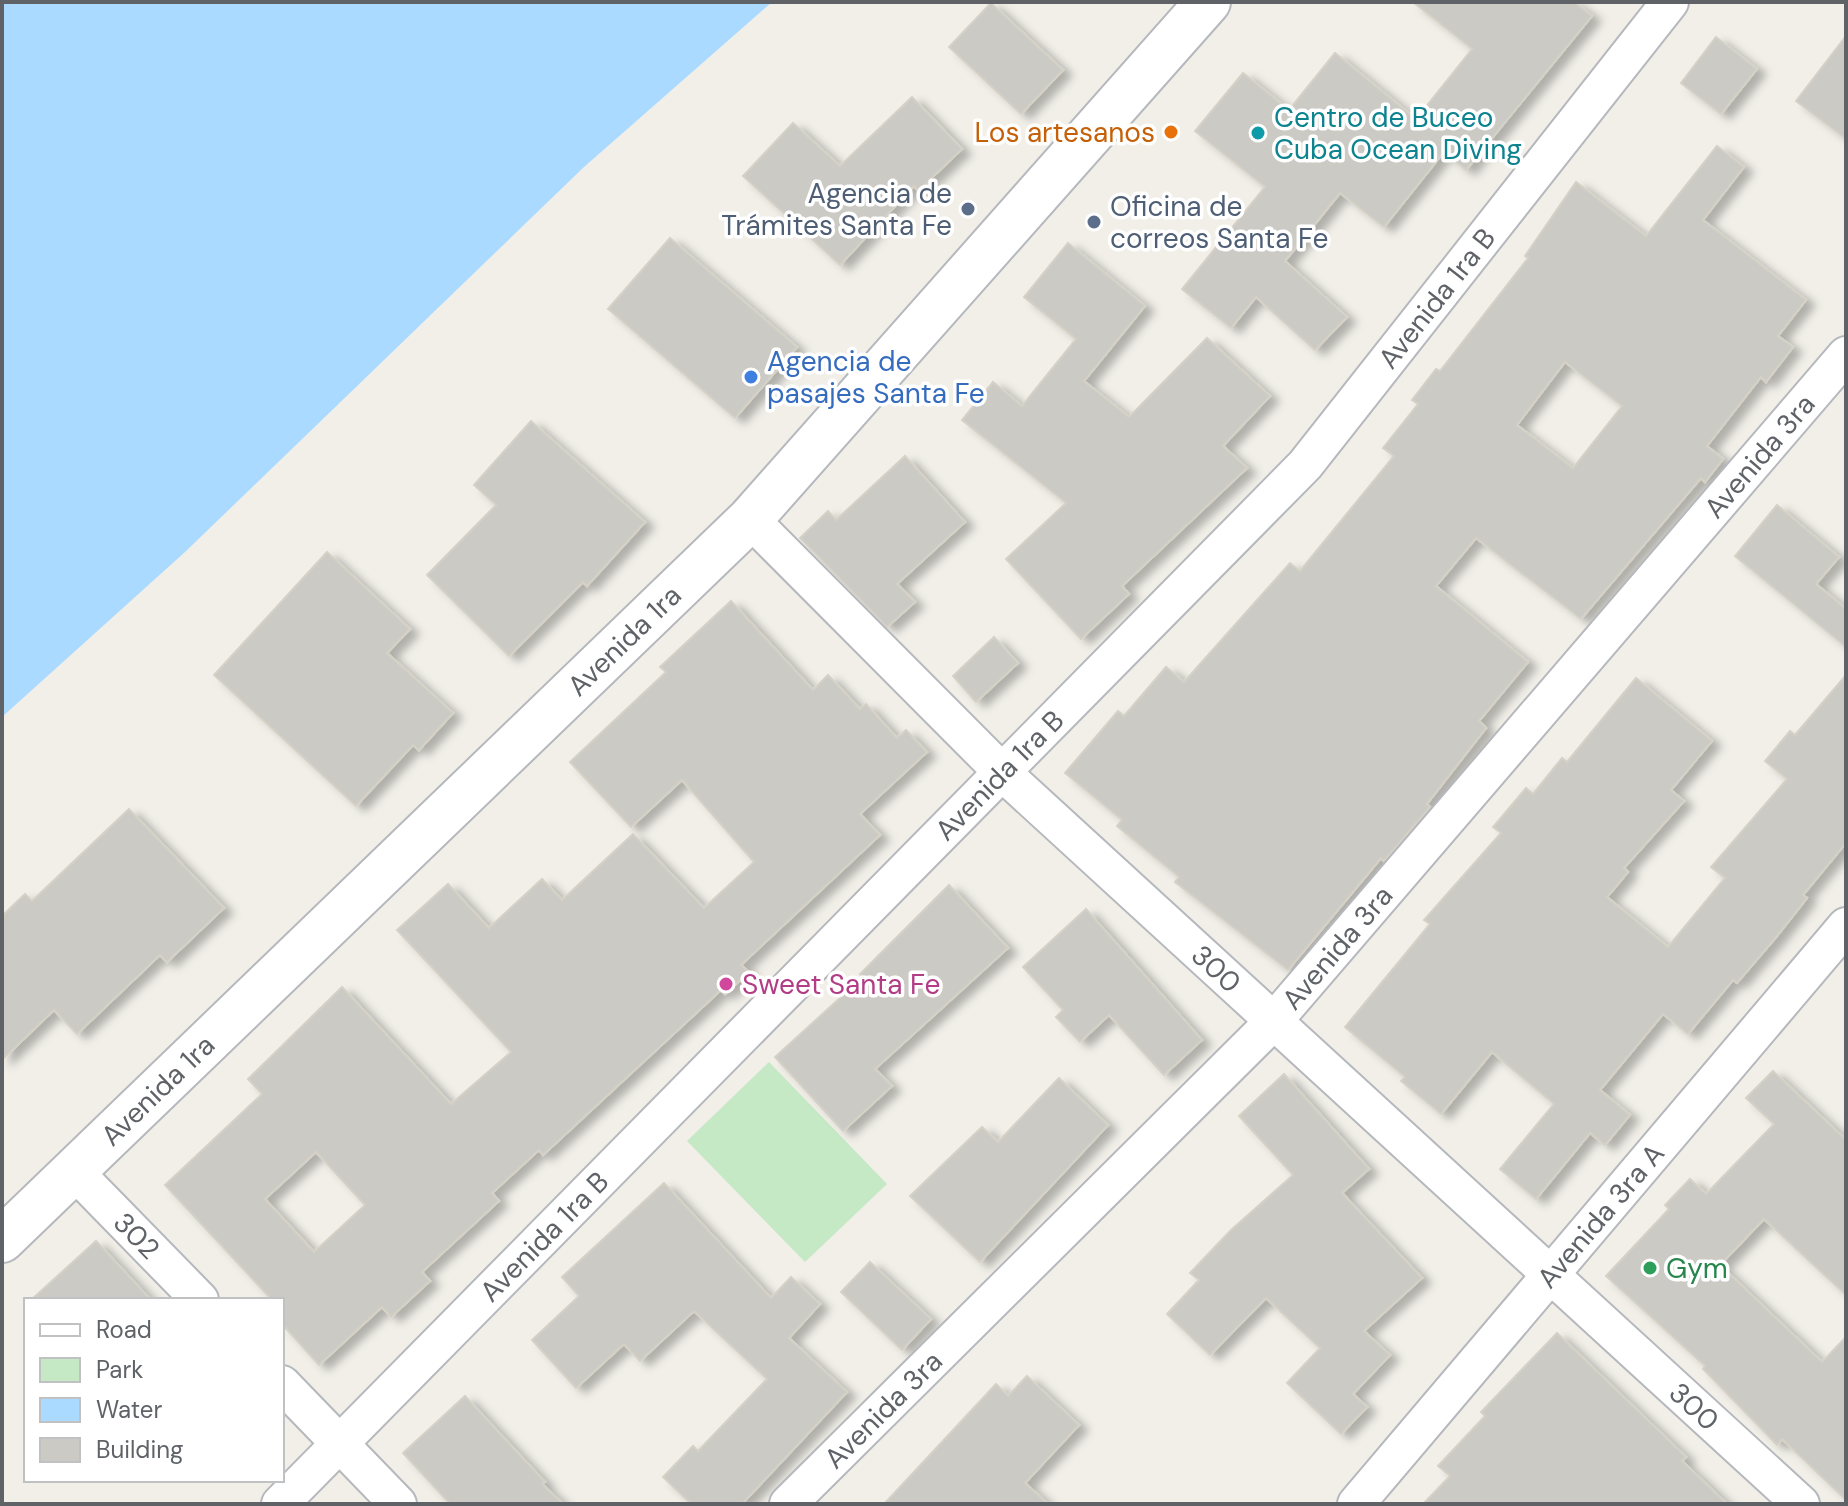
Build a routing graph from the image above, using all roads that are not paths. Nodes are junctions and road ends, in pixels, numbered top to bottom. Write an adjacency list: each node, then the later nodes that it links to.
1 (1208, 2): 4 (street, Avenida 1ra)
2 (1670, 2): 5 (street, Avenida 1ra B)
3 (1846, 355): 7 (street, Avenida 3ra)
4 (750, 519): 5 (street, 300); 8 (street, Avenida 1ra)
5 (1004, 774): 7 (street, 300); 13 (street, Avenida 1ra B)
6 (1846, 926): 10 (street, Avenida 3ra A)
7 (1273, 1022): 10 (street, 300); 16 (street, Avenida 3ra)
8 (74, 1171): 9 (street, Avenida 1ra); 11 (street, 302)
9 (2, 1240)
10 (1551, 1275): 17 (street, Avenida 3ra A); 18 (street, 300)
11 (198, 1298)
12 (284, 1386): 13 (street)
13 (341, 1445): 14 (street, Avenida 1ra B); 15 (street)
14 (280, 1504)
15 (398, 1504)
16 (788, 1504)
17 (1356, 1504)
18 (1801, 1504)

